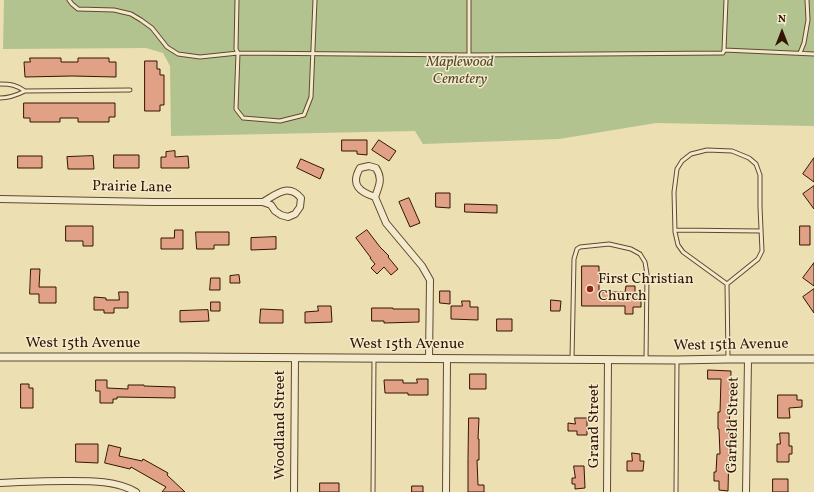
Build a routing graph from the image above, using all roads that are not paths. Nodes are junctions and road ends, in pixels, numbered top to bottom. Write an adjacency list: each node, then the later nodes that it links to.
1 (69, 0): 8 (lane)
2 (236, 0): 8 (lane)
3 (315, 0): 9 (lane)
4 (469, 0): 12 (lane)
5 (726, 0): 7 (lane)
6 (807, 0): 10 (lane)
7 (724, 50): 10 (lane); 12 (lane)
8 (238, 53): 9 (lane); 9 (lane)
9 (313, 53): 12 (lane)
10 (800, 53): 11 (lane)
11 (814, 54)
12 (469, 55)
13 (0, 84): 15 (lane)
14 (130, 90): 15 (lane)
15 (25, 91): 16 (lane)
16 (0, 98)
17 (375, 197): 17 (street); 26 (street)
18 (0, 199): 19 (street, Prairie Lane)
19 (263, 202): 19 (street, Prairie Lane)
20 (675, 230): 21 (lane); 21 (lane); 22 (lane)
21 (761, 231): 22 (lane)
22 (727, 284): 29 (lane)
23 (0, 357): 24 (street, West 15th Avenue)
24 (295, 358): 25 (street, West 15th Avenue); 37 (street, Woodland Street)
25 (374, 358): 26 (street, West 15th Avenue); 38 (lane)
26 (430, 359): 27 (street, West 15th Avenue)
27 (446, 359): 28 (street, West 15th Avenue); 39 (street)
28 (572, 359): 32 (street, West 15th Avenue); 33 (lane)
29 (728, 359): 30 (street, West 15th Avenue); 34 (street, West 15th Avenue)
30 (748, 359): 31 (street, West 15th Avenue); 42 (street, Garfield Street)
31 (814, 359)
32 (608, 360): 33 (street, West 15th Avenue); 40 (street, Grand Street)
33 (646, 360): 34 (street, West 15th Avenue)
34 (677, 360): 41 (lane)
35 (0, 483): 36 (street)
36 (136, 492)
37 (294, 492)
38 (373, 492)
39 (446, 492)
40 (607, 492)
41 (676, 492)
42 (746, 492)

